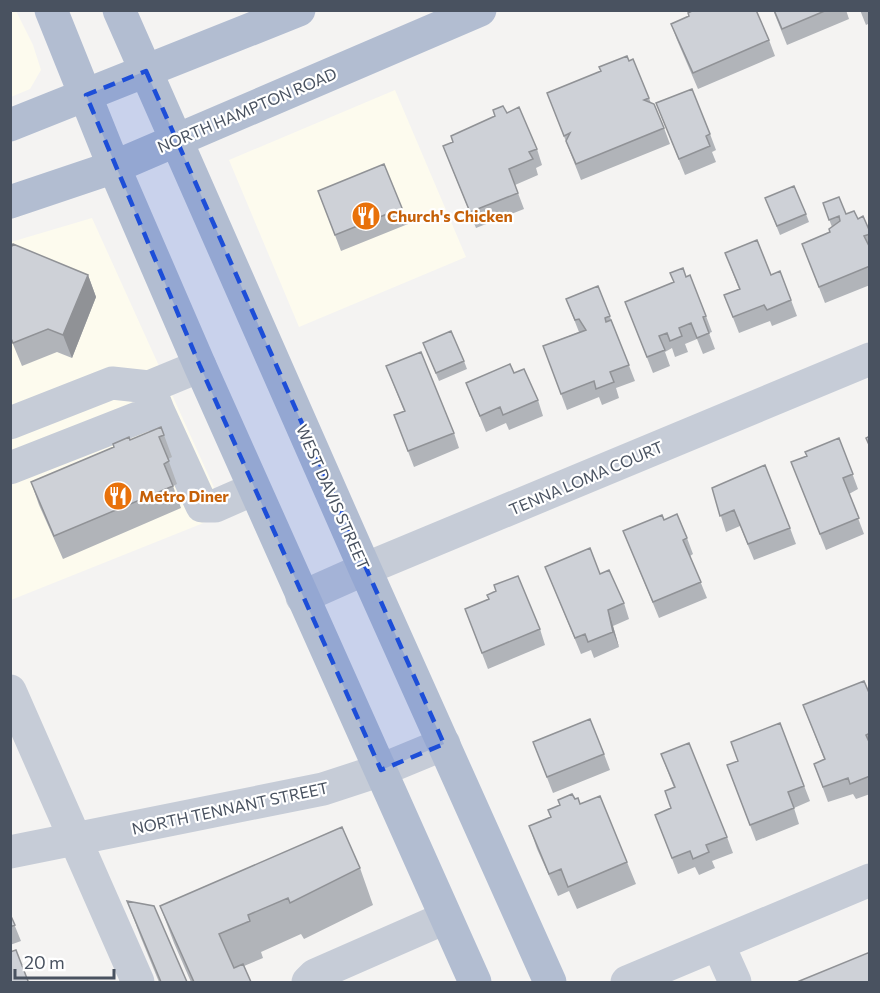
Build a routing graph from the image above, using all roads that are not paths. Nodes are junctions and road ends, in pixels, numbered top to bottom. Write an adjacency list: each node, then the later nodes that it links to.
1 (51, 10): 6 (main road)
2 (119, 10): 5 (main road, WEST DAVIS STREET)
3 (299, 10): 5 (main road)
4 (480, 10): 8 (main road, NORTH HAMPTON ROAD)
5 (146, 71): 6 (main road); 8 (main road, WEST DAVIS STREET)
6 (86, 95): 7 (main road); 9 (main road)
7 (10, 125)
8 (177, 140): 9 (main road, NORTH HAMPTON ROAD); 17 (main road, WEST DAVIS STREET)
9 (114, 167): 10 (main road, NORTH HAMPTON ROAD); 12 (main road)
10 (10, 202)
11 (870, 359): 17 (street, TENNA LOMA COURT)
12 (200, 366): 13 (street); 16 (main road)
13 (153, 398): 14 (street); 15 (street); 16 (street)
14 (10, 423)
15 (10, 468)
16 (254, 489): 18 (main road)
17 (365, 570): 18 (street, TENNA LOMA COURT); 20 (main road, WEST DAVIS STREET)
18 (302, 597): 21 (main road)
19 (10, 691): 22 (street)
20 (444, 744): 21 (street, NORTH TENNANT STREET); 30 (main road, WEST DAVIS STREET)
21 (381, 770): 22 (street, NORTH TENNANT STREET); 25 (main road)
22 (77, 840): 23 (street, NORTH TENNANT STREET); 27 (street)
23 (10, 852)
24 (870, 880): 26 (street)
25 (446, 918): 28 (street); 29 (main road)
26 (718, 944): 31 (street); 32 (street)
27 (138, 982)
28 (308, 982)
29 (475, 982)
30 (550, 982)
31 (627, 982)
32 (735, 982)

